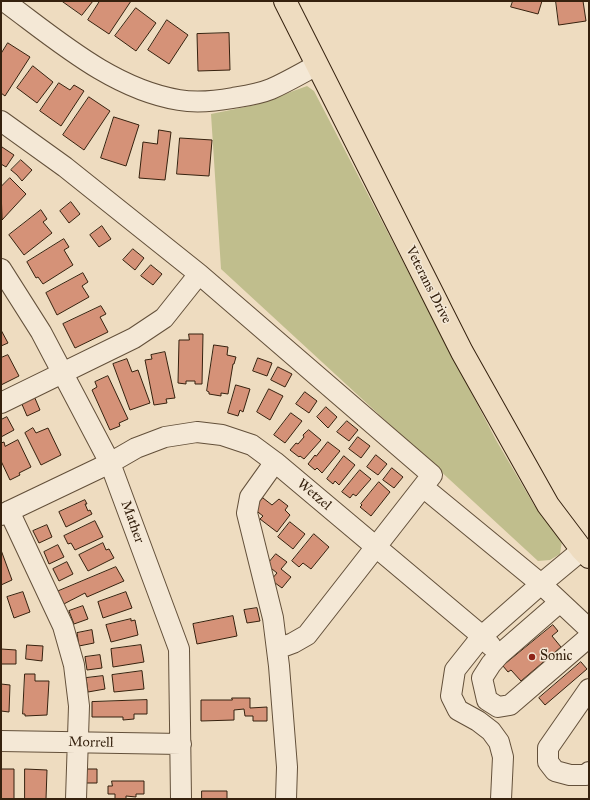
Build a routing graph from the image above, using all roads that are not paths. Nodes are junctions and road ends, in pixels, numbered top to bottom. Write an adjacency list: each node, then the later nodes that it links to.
1 (4, 1): 3 (street)
2 (286, 1): 3 (main road, Veterans Drive)
3 (317, 65): 14 (main road, Veterans Drive)
4 (1, 121): 6 (street)
5 (1, 269): 7 (street, Mather)
6 (199, 274): 7 (street); 11 (street)
7 (62, 373): 8 (street); 10 (street, Mather)
8 (1, 403)
9 (275, 462): 10 (street, Wetzel); 13 (street, Wetzel); 20 (street)
10 (110, 463): 12 (street, Wetzel); 25 (street, Mather)
11 (423, 487): 13 (street); 15 (street)
12 (5, 513): 24 (street)
13 (376, 547): 18 (street, Wetzel); 20 (street)
14 (585, 553): 15 (street)
15 (541, 584): 16 (street); 18 (street)
16 (560, 602): 17 (street); 21 (street)
17 (589, 629)
18 (482, 636): 21 (street, Wetzel); 30 (street)
19 (589, 637): 21 (street)
20 (277, 649): 29 (street)
21 (499, 655)
22 (589, 689): 26 (street)
23 (1, 741): 24 (street, Morrell)
24 (78, 742): 25 (street, Morrell); 27 (street)
25 (181, 744): 28 (street, Mather)
26 (589, 772)
27 (76, 799)
28 (181, 799)
29 (286, 799)
30 (501, 799)

